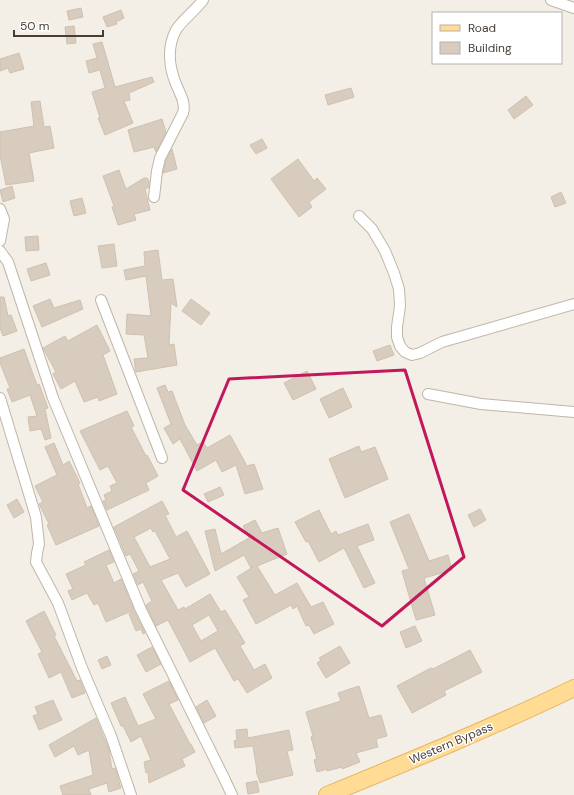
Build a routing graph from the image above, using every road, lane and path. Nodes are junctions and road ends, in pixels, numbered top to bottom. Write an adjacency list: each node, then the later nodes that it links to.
1 (202, 0): 4 (street)
2 (551, 0): 3 (street)
3 (574, 8)
4 (154, 197)
5 (0, 209): 7 (street)
6 (359, 216): 10 (street)
7 (0, 241)
8 (0, 251): 17 (street)
9 (101, 300): 14 (street)
10 (574, 304)
11 (428, 394): 13 (street)
12 (0, 398): 16 (street)
13 (574, 412)
14 (162, 458)
15 (574, 688): 18 (main road, Western Bypass)
16 (131, 795)
17 (232, 795)
18 (326, 795)

